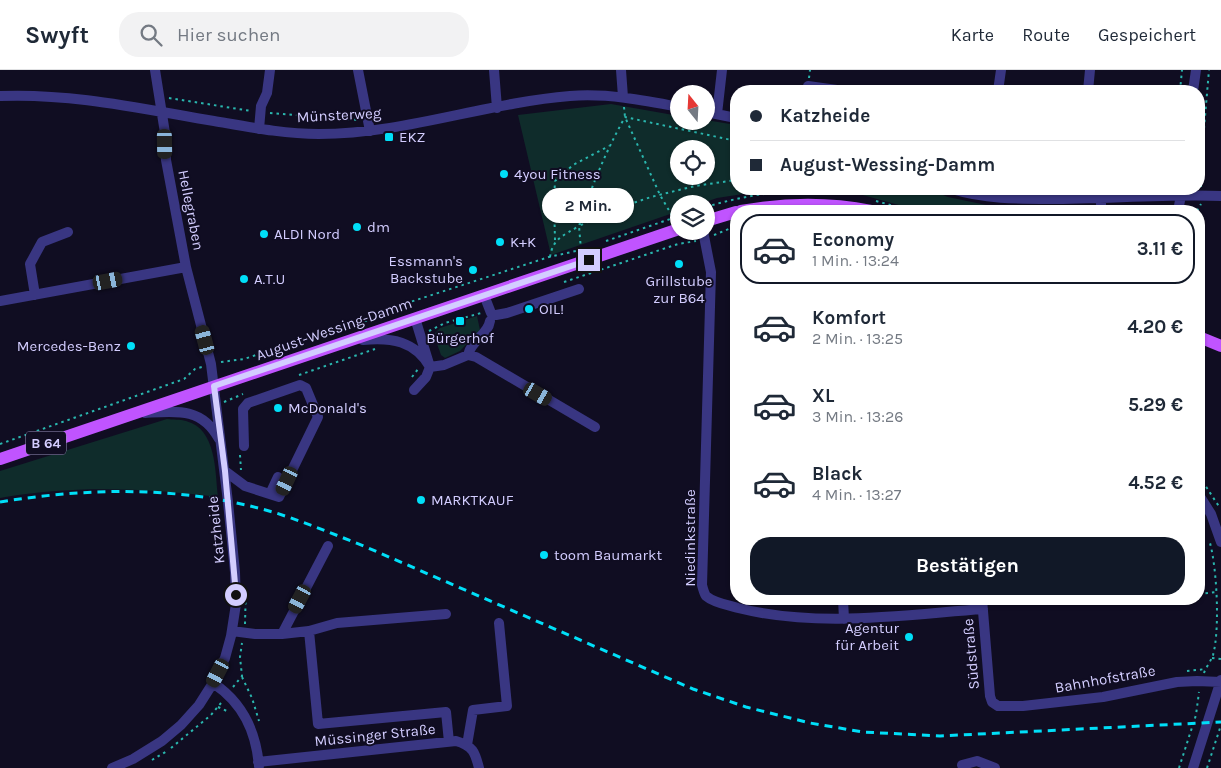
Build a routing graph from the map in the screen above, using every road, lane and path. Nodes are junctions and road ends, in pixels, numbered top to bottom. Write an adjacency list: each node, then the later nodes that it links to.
1 (156, 70): 20 (street, Hellegraben)
2 (267, 70): 25 (street)
3 (358, 70): 26 (street)
4 (494, 70): 19 (street)
5 (621, 70): 17 (street)
6 (722, 70): 21 (street)
7 (1001, 70): 12 (street)
8 (1090, 70): 13 (street)
9 (1182, 70): 14 (path)
10 (1196, 70): 15 (street)
11 (1209, 70): 22 (path)
12 (999, 85)
13 (1089, 85)
14 (1181, 85)
15 (1194, 85)
16 (0, 96): 20 (street, Münsterweg)
17 (623, 97): 18 (street, Münsterweg); 19 (street, Münsterweg); 24 (path)
18 (670, 105)
19 (497, 108): 26 (street, Münsterweg)
20 (162, 112): 25 (street, Münsterweg); 54 (street, Hellegraben)
21 (717, 114): 23 (street)
22 (1205, 115)
23 (730, 117)
24 (625, 118): 27 (path); 28 (path); 30 (path)
25 (259, 129): 26 (street, Münsterweg)
26 (370, 131)
27 (730, 140)
28 (610, 146): 44 (path); 49 (path)
29 (730, 181): 30 (path)
30 (660, 195): 40 (path); 44 (path)
31 (1084, 195): 36 (street)
32 (1141, 195): 36 (street)
33 (1196, 195): 34 (street)
34 (1201, 196): 35 (street)
35 (1221, 196)
36 (1101, 198): 39 (street)
37 (793, 205): 38 (main road)
38 (829, 205)
39 (1101, 205)
40 (670, 211)
41 (730, 214): 42 (main road)
42 (715, 218)
43 (670, 219): 52 (path)
44 (579, 226): 49 (path); 53 (path)
45 (730, 228): 48 (path)
46 (68, 232): 57 (street)
47 (670, 232): 58 (main road, August-Wessing-Damm / B 64)
48 (715, 232)
49 (555, 240): 53 (path)
50 (695, 240): 55 (path)
51 (705, 240): 96 (street, Niedinkstraße)
52 (598, 244)
53 (550, 257): 68 (path)
54 (186, 267): 57 (street, Hellegraben); 73 (street, Hellegraben)
55 (559, 284)
56 (579, 289): 60 (street)
57 (35, 295): 59 (street, Hellegraben)
58 (484, 295): 60 (street); 61 (main road, August-Wessing-Damm / B 64)
59 (0, 301)
60 (490, 316): 62 (path); 67 (street)
61 (415, 318): 64 (main road, August-Wessing-Damm / B 64); 71 (street)
62 (445, 323)
63 (1205, 339): 65 (main road)
64 (340, 344): 71 (street); 73 (main road, August-Wessing-Damm / B 64)
65 (1221, 346)
66 (380, 348): 72 (path)
67 (468, 355): 71 (street); 76 (street)
68 (234, 360)
69 (417, 365): 74 (path)
70 (198, 368): 78 (path)
71 (430, 368): 74 (street)
72 (299, 375)
73 (214, 386): 75 (main road, August-Wessing-Damm / B 64); 77 (street, Katzheide)
74 (416, 388)
75 (132, 414): 77 (street); 80 (main road, August-Wessing-Damm / B 64)
76 (595, 427)
77 (221, 442): 81 (street, Katzheide)
78 (0, 444)
79 (242, 450): 83 (path); 84 (street)
80 (0, 459)
81 (225, 471): 83 (street); 98 (street, Katzheide)
82 (278, 477): 84 (street)
83 (239, 483): 84 (street)
84 (270, 494)
85 (1205, 504): 87 (street)
86 (1208, 537): 90 (path)
87 (1221, 542)
88 (328, 546): 101 (street)
89 (246, 581): 100 (path)
90 (1216, 592): 91 (path); 102 (path)
91 (1205, 593)
92 (843, 605): 96 (street)
93 (973, 605): 96 (street, Niedinkstraße)
94 (982, 605): 110 (street, Südstraße)
95 (446, 614): 99 (street)
96 (844, 619)
97 (499, 623): 113 (street)
98 (232, 631): 100 (street); 108 (street, Katzheide)
99 (309, 631): 101 (street); 112 (street)
100 (244, 633): 101 (street); 109 (path)
101 (282, 634)
102 (1212, 658): 103 (path); 104 (path)
103 (1221, 659)
104 (1206, 669): 105 (path); 106 (path)
105 (1180, 672)
106 (1202, 681): 107 (street, Bahnhofstraße); 110 (street, Bahnhofstraße); 119 (path)
107 (1221, 681): 120 (street)
108 (213, 683): 109 (street); 116 (street, Katzheide)
109 (227, 694): 114 (street)
110 (995, 704)
111 (1221, 725): 121 (path)
112 (449, 742): 113 (street, Müssinger Straße); 114 (street, Müssinger Straße)
113 (467, 745): 117 (street)
114 (259, 765)
115 (962, 765): 118 (street)
116 (112, 768)
117 (479, 768)
118 (995, 768)
119 (1179, 768)
120 (1193, 768)
121 (1208, 768)

